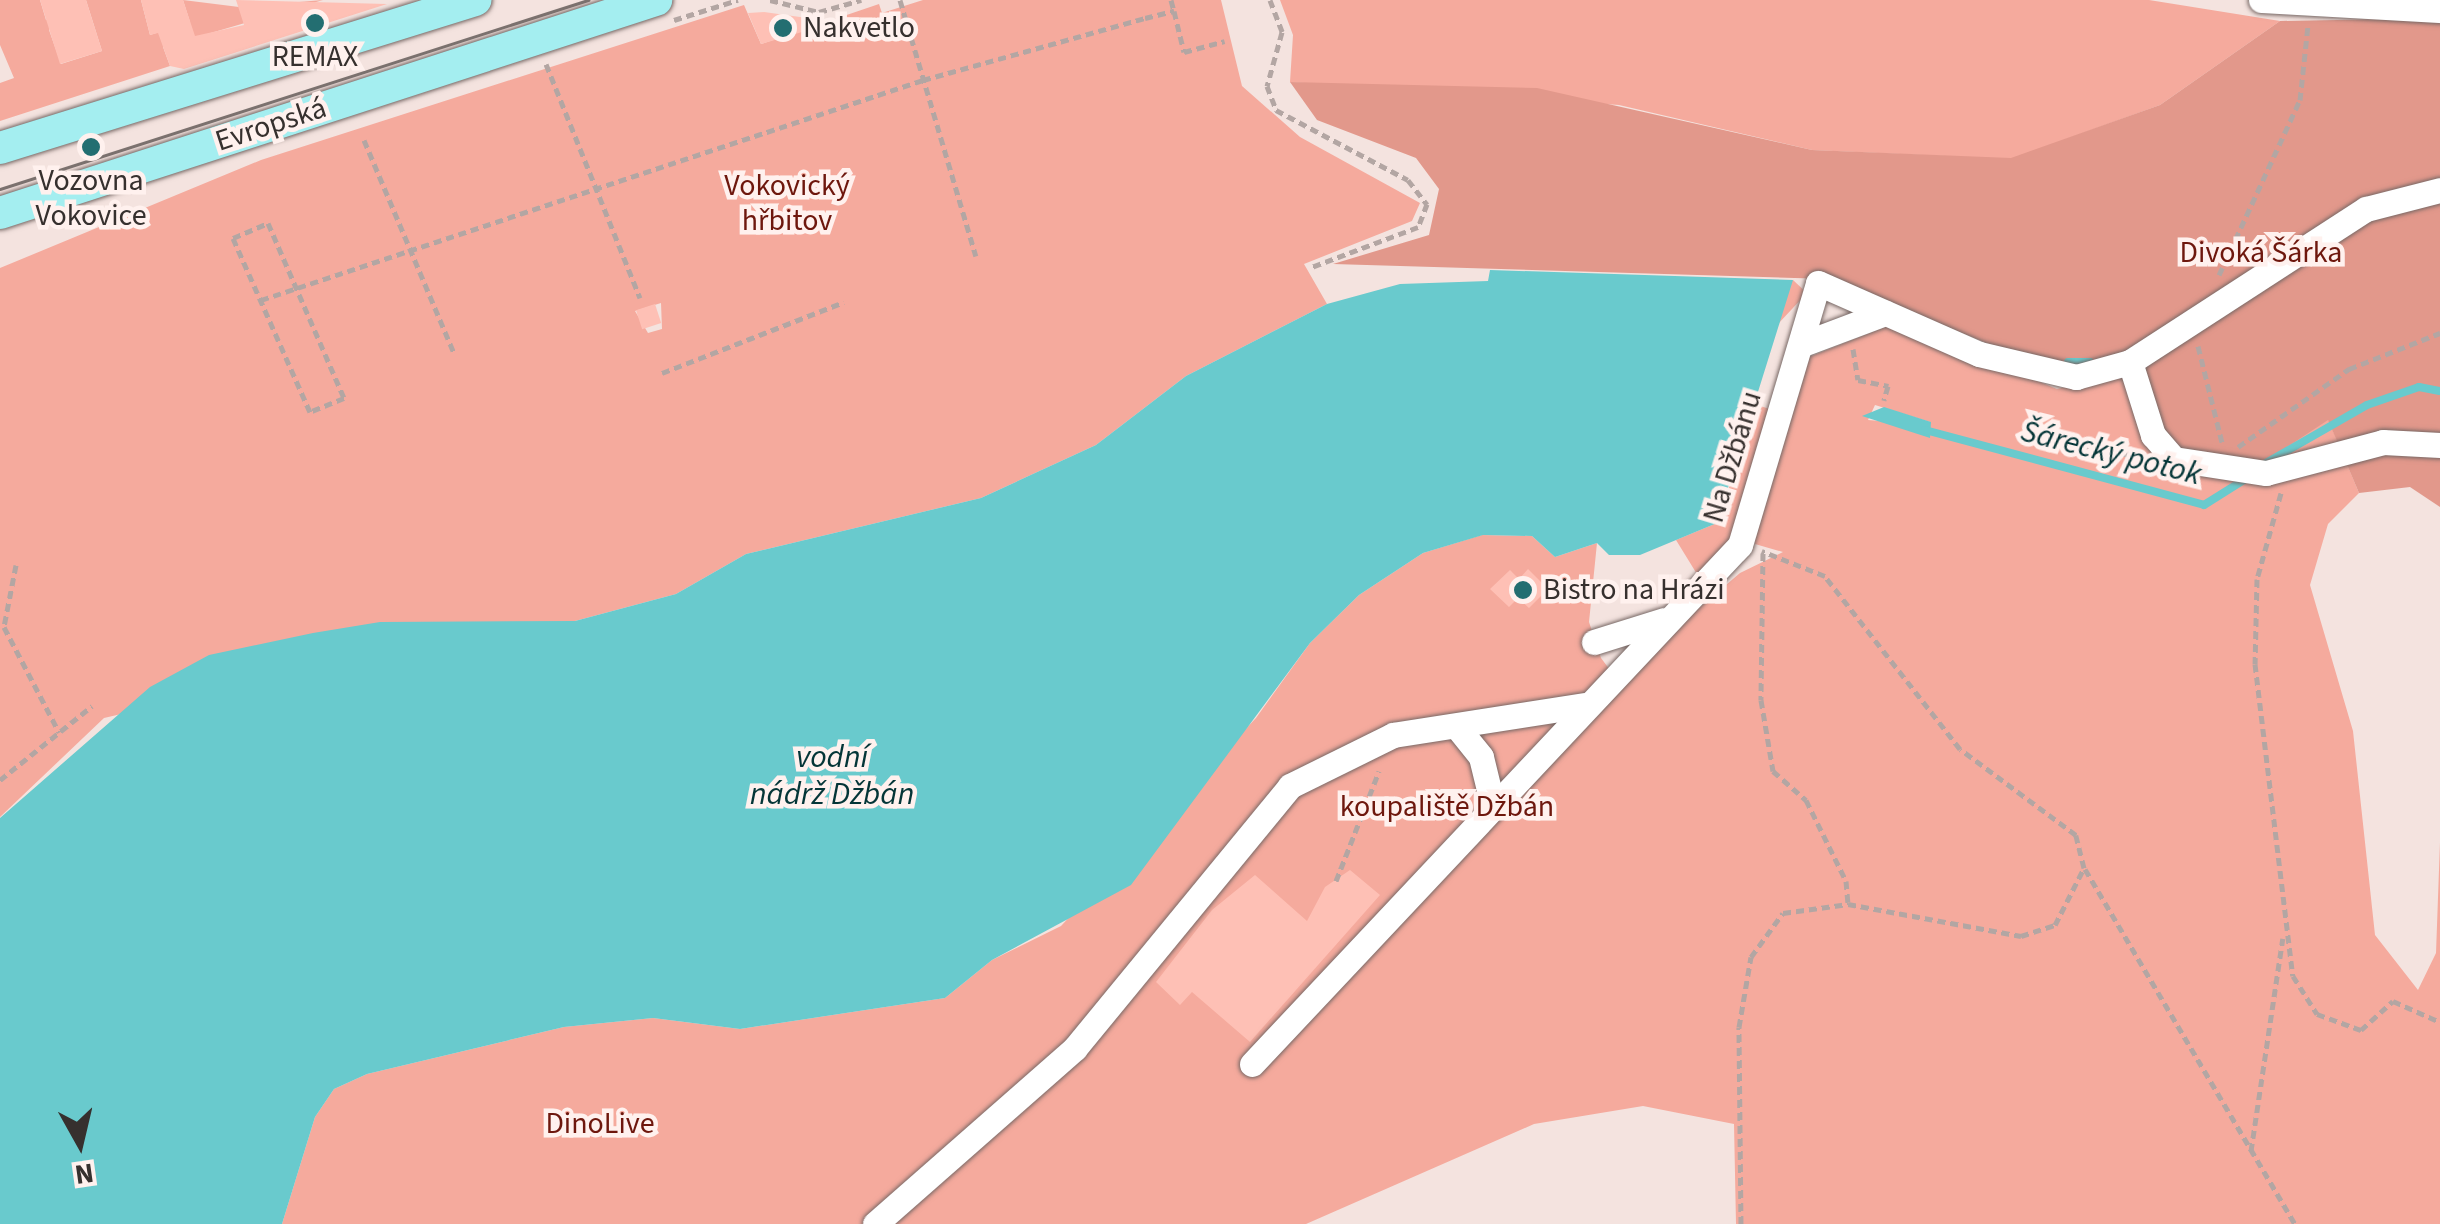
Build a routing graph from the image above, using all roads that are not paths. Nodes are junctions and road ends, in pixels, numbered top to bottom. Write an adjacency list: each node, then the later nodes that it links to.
1 (474, 0): 7 (main road, Evropská)
2 (654, 0): 5 (main road, Evropská)
3 (2262, 0): 4 (street)
4 (2306, 2): 6 (street)
5 (609, 7): 9 (main road, Evropská)
6 (2440, 10)
7 (0, 148)
8 (2440, 190): 12 (street)
9 (0, 213)
10 (1886, 313): 11 (street); 11 (street, Na Džbánu); 12 (street, Na Džbánu)
11 (1802, 344): 14 (street, Na Džbánu)
12 (2130, 362): 13 (street)
13 (2440, 445)
14 (1664, 620): 15 (street, Na Džbánu); 16 (street, Na Džbánu)
15 (1594, 642)
16 (1585, 705): 17 (street); 18 (street, Na Džbánu)
17 (1457, 727): 18 (street); 20 (street)
18 (1492, 802): 19 (street, Na Džbánu)
19 (1252, 1064)
20 (875, 1224)

